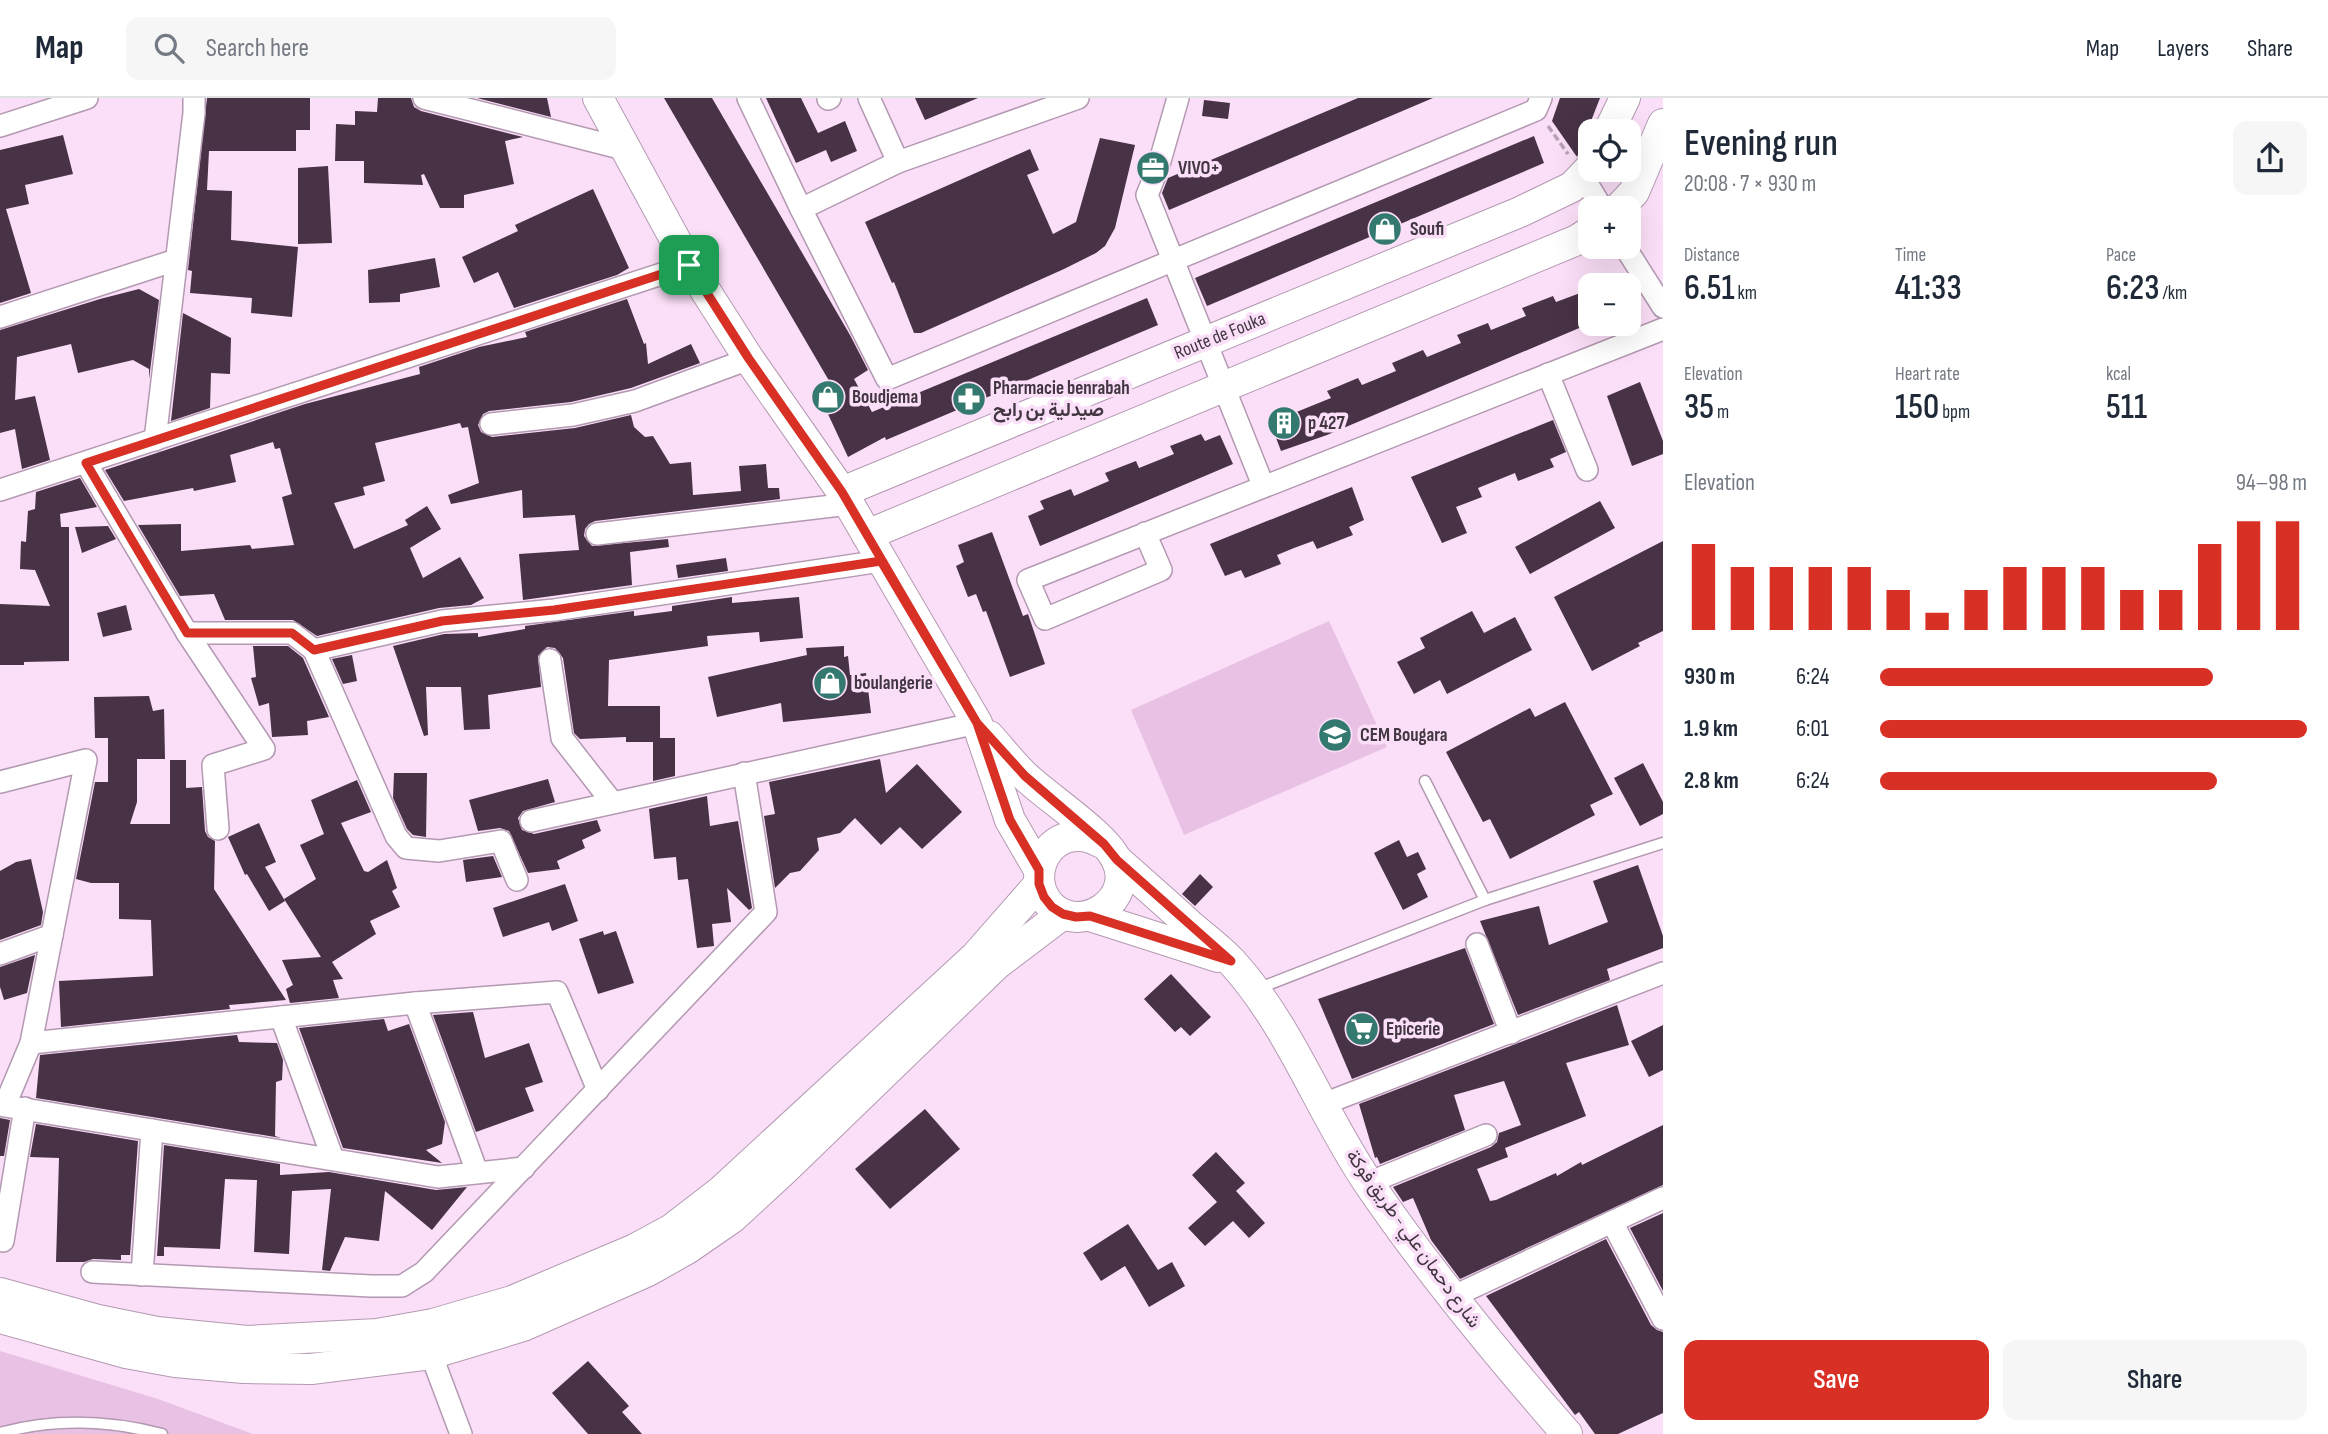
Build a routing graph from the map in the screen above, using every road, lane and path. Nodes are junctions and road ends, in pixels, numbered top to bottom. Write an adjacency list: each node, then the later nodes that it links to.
1 (87, 98): 14 (street)
2 (194, 98): 24 (street)
3 (424, 98): 15 (street)
4 (598, 98): 15 (main road, شارع دحمان علي - طريق فوكة)
5 (748, 98): 20 (street)
6 (869, 98): 17 (street)
7 (1078, 98): 10 (street)
8 (1178, 98): 22 (street)
9 (1625, 98): 12 (main road)
10 (1056, 101): 17 (street)
11 (1539, 104): 16 (path); 22 (street)
12 (1615, 119)
13 (1663, 124): 19 (main road)
14 (0, 125)
15 (624, 149): 25 (main road, شارع دحمان علي - طريق فوكة)
16 (1578, 158)
17 (898, 162): 20 (street)
18 (1578, 181): 29 (main road, Route de Fouka)
19 (1630, 196)
20 (801, 209): 22 (street)
21 (1578, 239): 32 (main road)
22 (1174, 259): 29 (street)
23 (1633, 259): 26 (street)
24 (176, 260): 27 (street); 34 (street)
25 (689, 265): 30 (main road, شارع دحمان علي - طريق فوكة); 34 (street)
26 (1663, 307)
27 (0, 317)
28 (1663, 330): 31 (street)
29 (1206, 342): 32 (street); 39 (main road, Route de Fouka)
30 (749, 359): 33 (street); 39 (main road, شارع دحمان علي - طريق فوكة)
31 (1548, 374): 36 (street); 37 (street)
32 (1224, 386): 37 (street); 42 (main road)
33 (491, 424)
34 (155, 440): 35 (street)
35 (86, 463): 38 (street); 43 (street)
36 (1587, 470)
37 (1264, 485): 40 (street)
38 (0, 490)
39 (845, 498): 41 (street); 42 (main road, شارع دحمان علي - طريق فوكة)
40 (1144, 533): 40 (street)
41 (597, 534)
42 (874, 548): 44 (street); 46 (main road, شارع دحمان علي - طريق فوكة)
43 (187, 633): 44 (street); 52 (street)
44 (314, 650): 56 (street)
45 (550, 660): 50 (street)
46 (977, 723): 47 (street); 54 (main road, شارع دحمان علي - طريق فوكة); 55 (main road, شارع دحمان علي - طريق فوكة)
47 (744, 773): 50 (street); 69 (street)
48 (1425, 780): 57 (lane)
49 (0, 782): 59 (street)
50 (612, 802): 51 (street)
51 (531, 821)
52 (218, 829)
53 (1663, 843): 57 (lane)
54 (1111, 852): 55 (main road); 58 (main road); 62 (main road, شارع دحمان علي - طريق فوكة)
55 (1039, 877): 58 (main road); 83 (main road)
56 (517, 880)
57 (1485, 900): 64 (lane)
58 (1077, 915): 62 (main road); 87 (main road)
59 (52, 935): 61 (street); 68 (street)
60 (1477, 944): 67 (street)
61 (0, 954)
62 (1231, 961): 64 (main road, شارع دحمان علي - طريق فوكة)
63 (1663, 973): 67 (street)
64 (1254, 990): 70 (main road, شارع دحمان علي - طريق فوكة)
65 (415, 1003): 66 (street); 69 (street); 76 (street)
66 (281, 1017): 68 (street); 74 (street)
67 (1511, 1033): 70 (street)
68 (31, 1043): 71 (street)
69 (598, 1090): 75 (street)
70 (1321, 1105): 77 (main road, شارع دحمان علي - طريق فوكة)
71 (10, 1106): 72 (street); 80 (street)
72 (152, 1129): 74 (street); 82 (street)
73 (1486, 1135): 77 (street)
74 (333, 1160): 76 (street)
75 (524, 1168): 76 (street); 82 (street)
76 (477, 1172)
77 (1368, 1182): 84 (main road, شارع دحمان علي - طريق فوكة)
78 (1663, 1198): 79 (street)
79 (1612, 1222): 84 (street); 86 (street)
80 (3, 1241)
81 (92, 1272): 82 (street)
82 (142, 1275)
83 (0, 1293)
84 (1452, 1297): 91 (main road, شارع دحمان علي - طريق فوكة)
85 (0, 1318): 87 (main road)
86 (1663, 1319)
87 (431, 1354): 90 (street)
88 (0, 1433): 89 (lane)
89 (162, 1434)
90 (461, 1434)
91 (1567, 1434)

